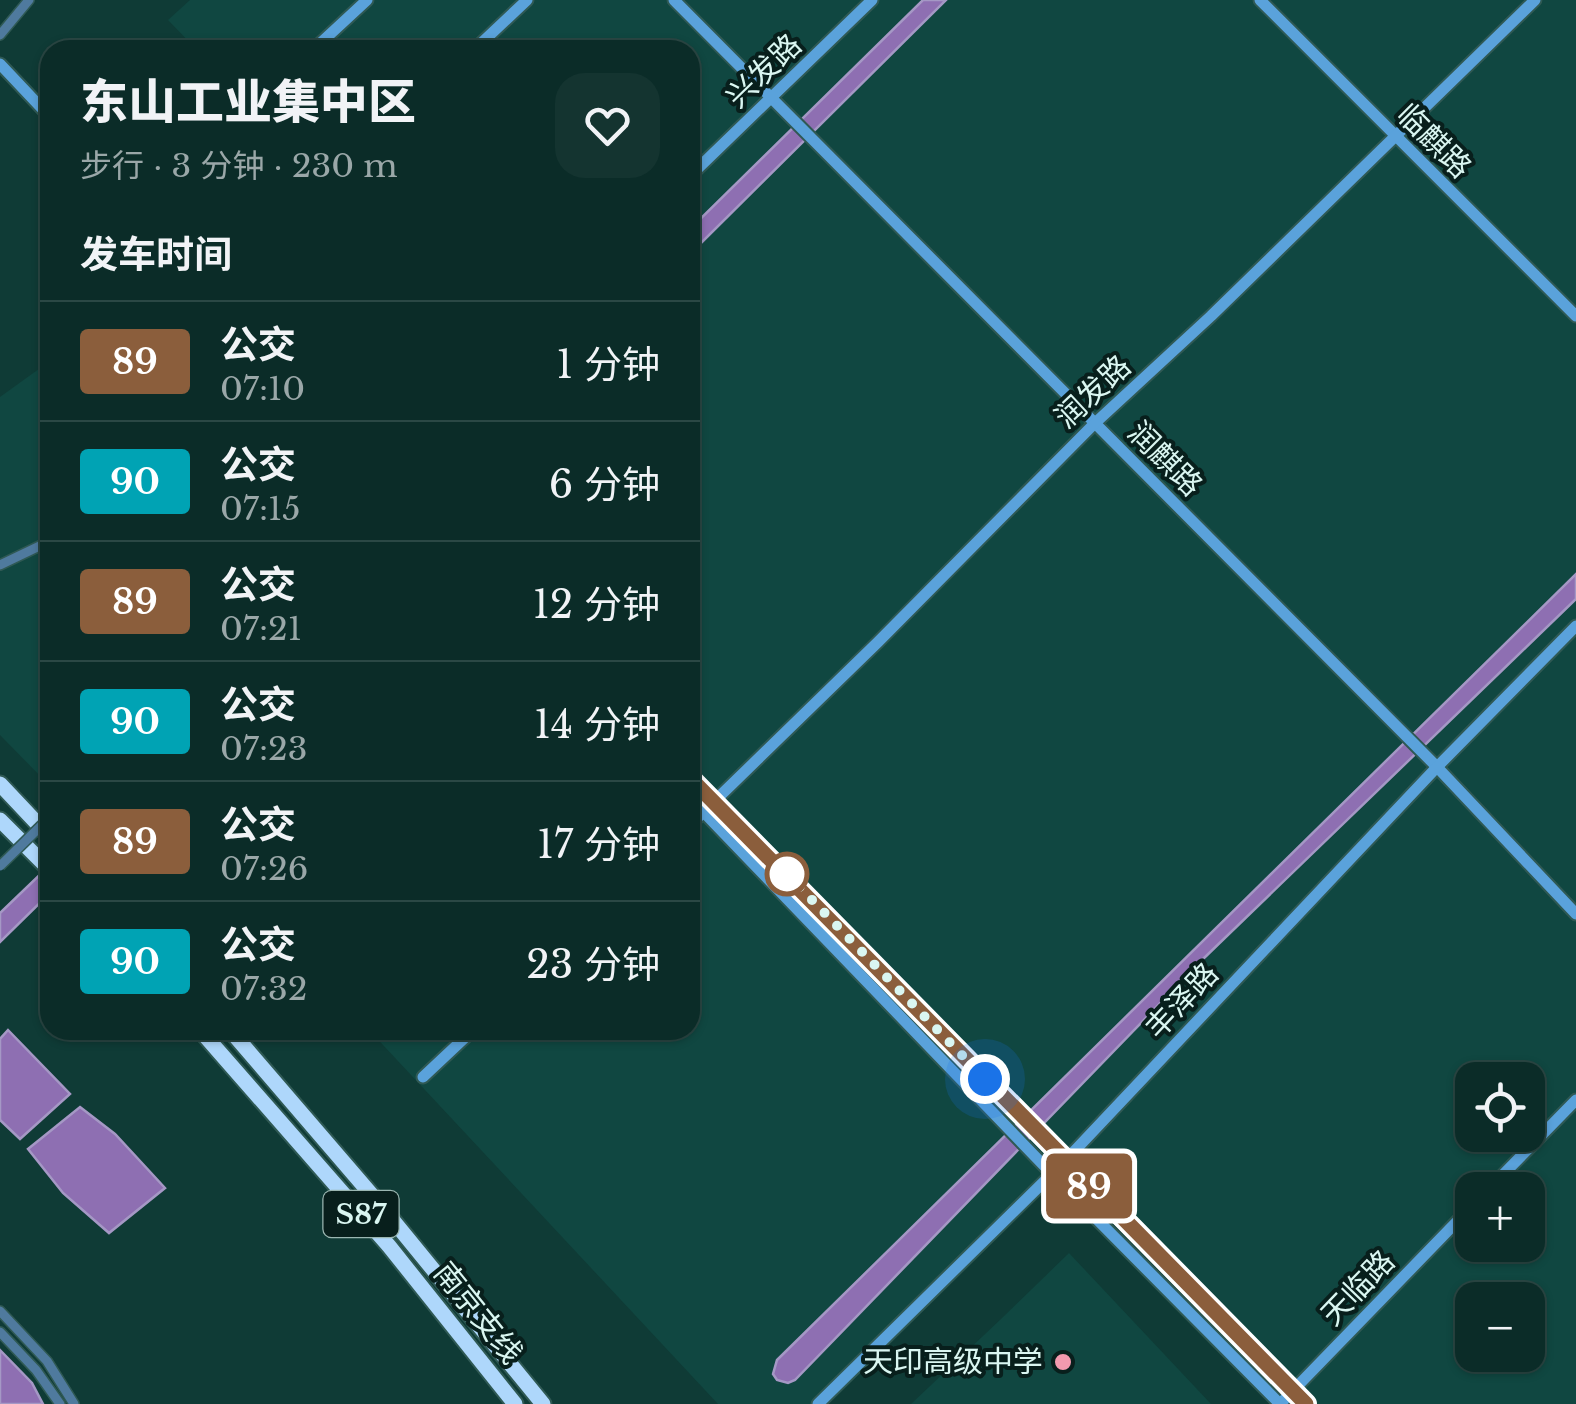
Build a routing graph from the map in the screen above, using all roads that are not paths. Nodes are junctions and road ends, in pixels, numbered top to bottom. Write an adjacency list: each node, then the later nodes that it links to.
1 (29, 0): 8 (street)
2 (367, 0): 9 (main road)
3 (526, 0): 10 (main road)
4 (674, 0): 12 (main road, 润麒路)
5 (872, 0): 12 (main road, 兴发路)
6 (1260, 0): 14 (main road, 临麒路)
7 (1535, 0): 14 (main road, 润发路)
8 (0, 34)
9 (324, 40)
10 (484, 40)
11 (0, 64): 13 (main road)
12 (772, 98): 15 (main road, 兴发路); 17 (main road, 润麒路)
13 (40, 106)
14 (1393, 136): 16 (main road, 临麒路); 17 (main road, 润发路)
15 (700, 166)
16 (1576, 316)
17 (1094, 424): 21 (main road, 润麒路); 25 (main road, 润发路)
18 (40, 546): 19 (street)
19 (0, 565)
20 (1576, 626): 21 (main road, 丰泽路)
21 (1437, 767): 32 (main road, 润麒路); 38 (main road, 丰泽路)
22 (0, 784): 28 (highway)
23 (700, 793): 25 (main road)
24 (700, 803): 25 (main road)
25 (709, 807): 26 (main road, 润发路); 38 (main road); 40 (main road)
26 (700, 816)
27 (0, 820): 30 (highway)
28 (40, 826)
29 (40, 826): 31 (street, bridge)
30 (40, 860)
31 (0, 866)
32 (1576, 914)
33 (209, 1040): 47 (highway, 南京支线 / S87)
34 (239, 1040): 48 (highway, 南京支线 / S87)
35 (463, 1040): 36 (main road)
36 (423, 1078)
37 (1576, 1100): 39 (main road)
38 (1065, 1162): 40 (main road, 丰泽路); 44 (main road)
39 (1506, 1172)
40 (1052, 1174): 49 (main road, 丰泽路); 50 (main road)
41 (1455, 1223): 44 (main road, 天临路)
42 (0, 1311): 46 (street)
43 (0, 1332): 45 (street)
44 (1293, 1390): 50 (main road, 天临路); 51 (main road)
45 (60, 1404)
46 (74, 1404)
47 (515, 1404)
48 (544, 1404)
49 (818, 1404)
50 (1280, 1404)
51 (1306, 1404)

